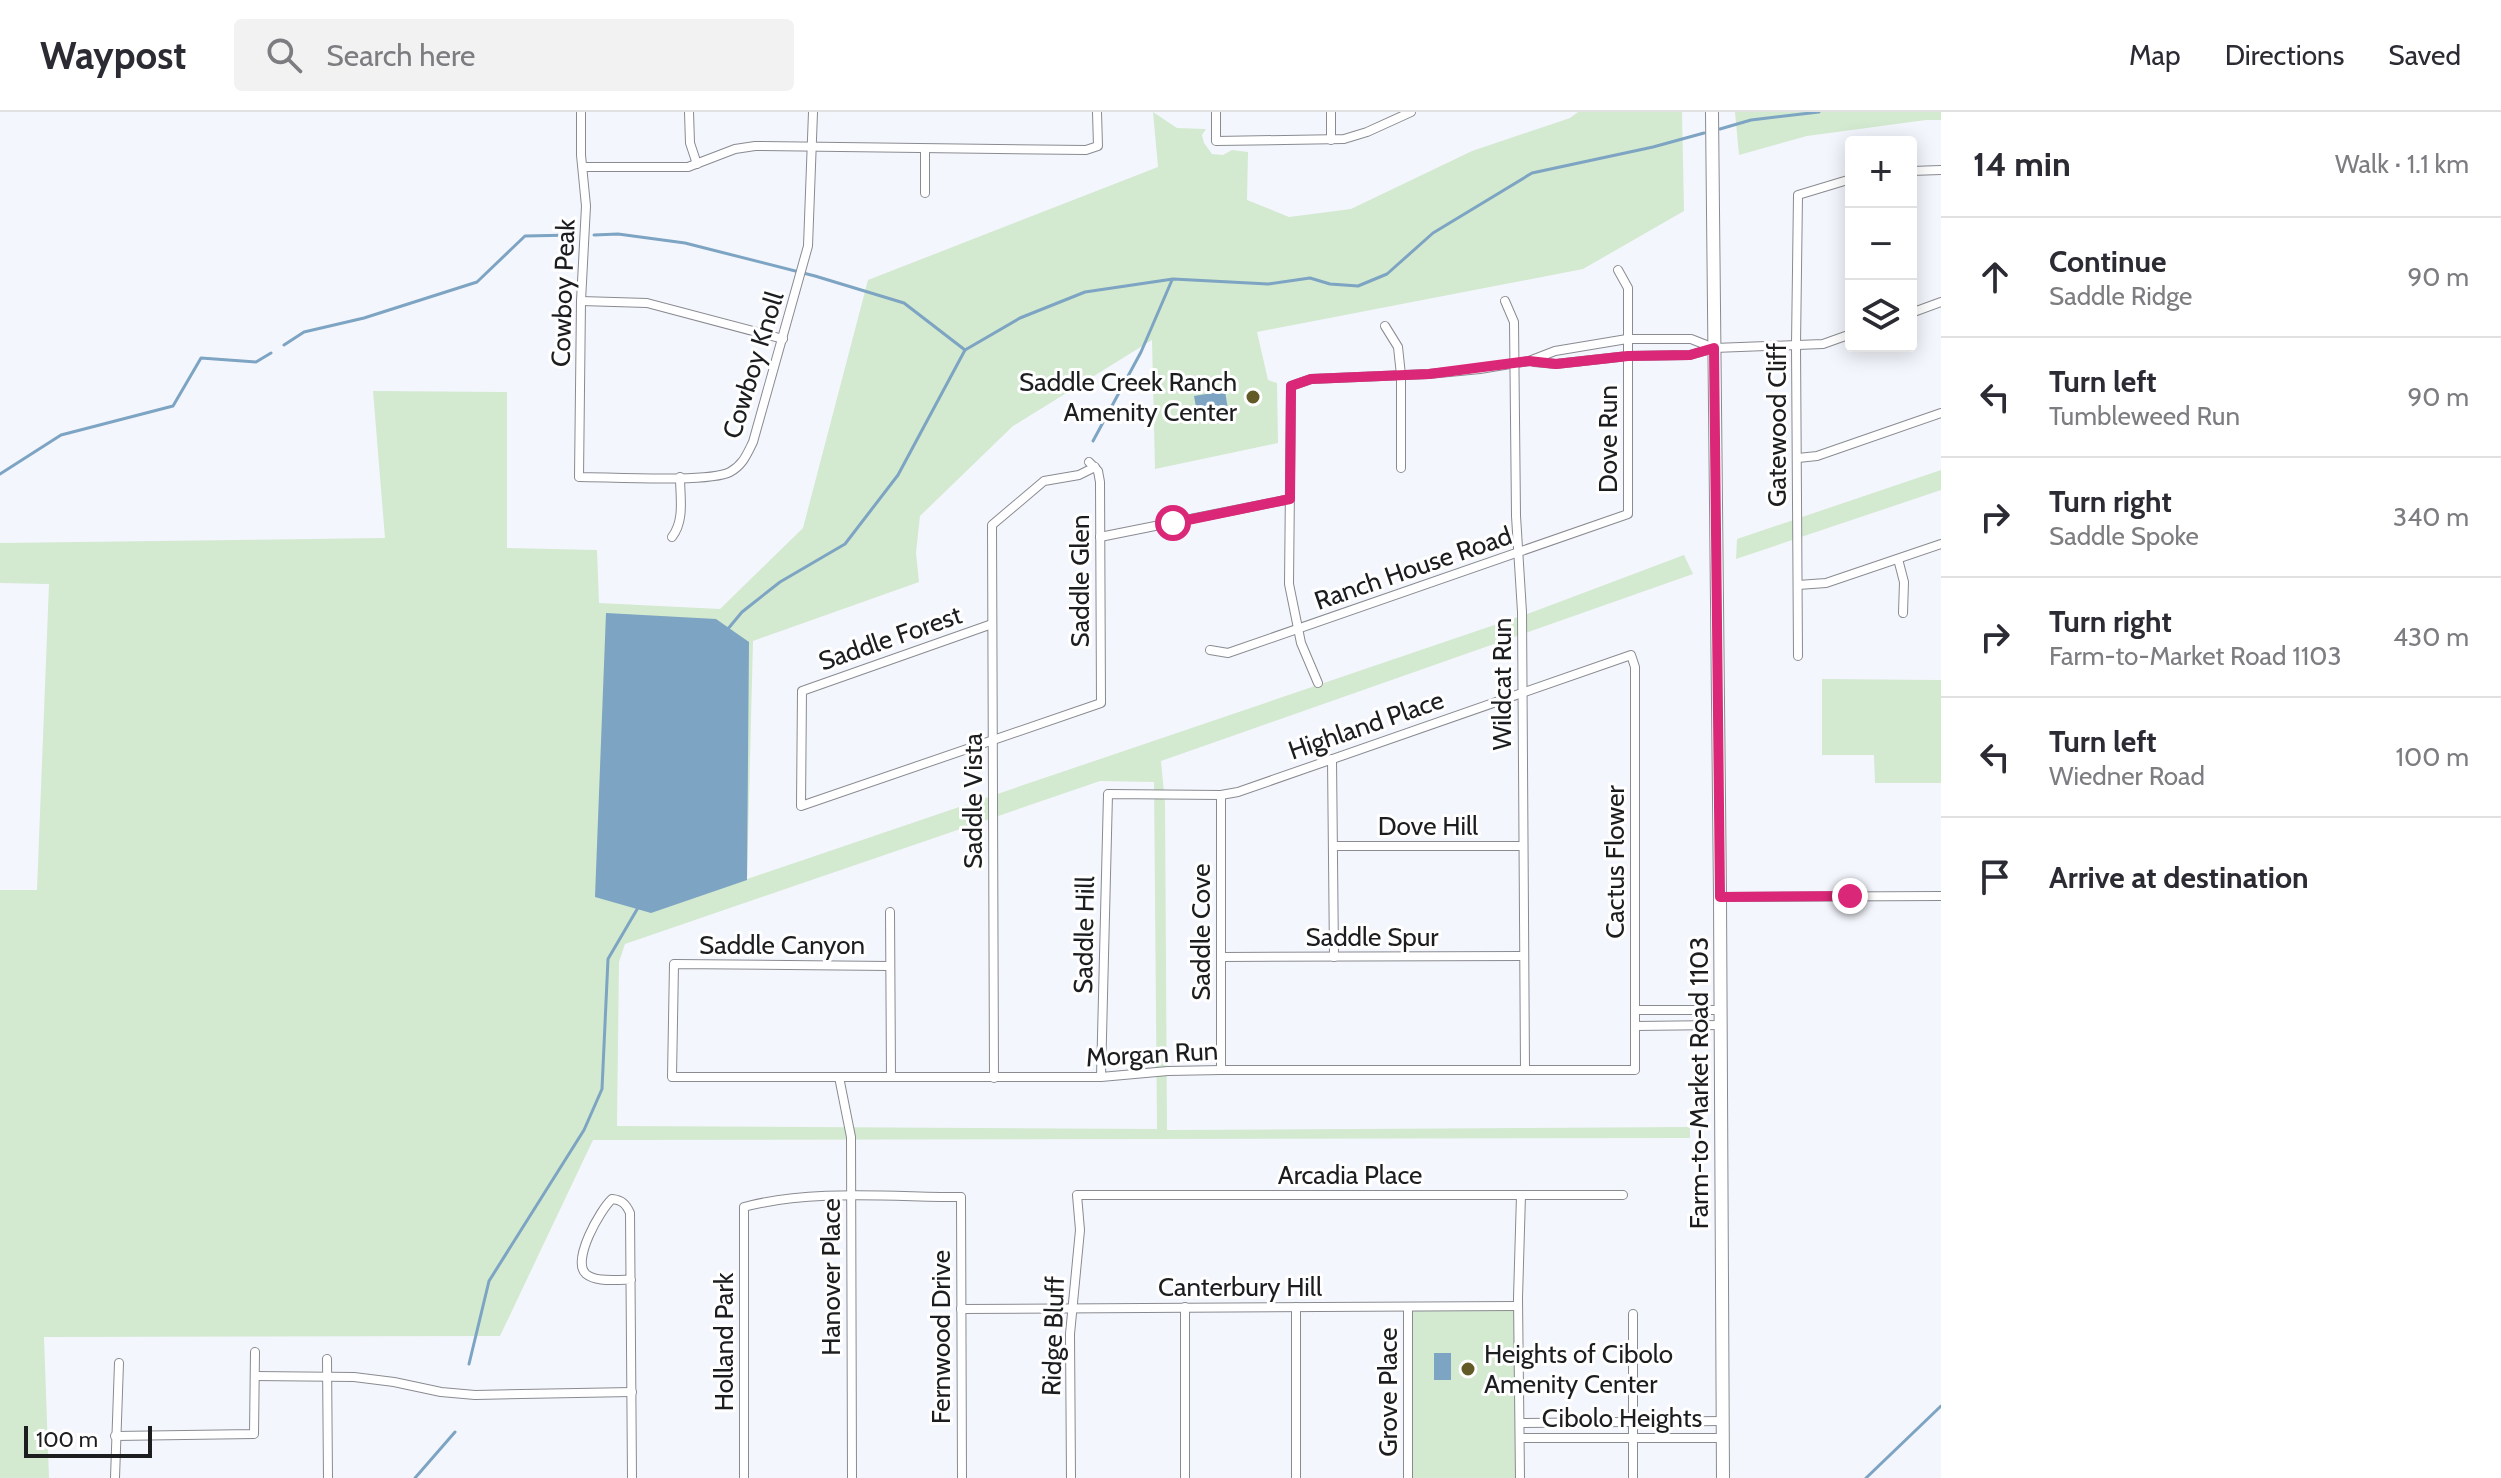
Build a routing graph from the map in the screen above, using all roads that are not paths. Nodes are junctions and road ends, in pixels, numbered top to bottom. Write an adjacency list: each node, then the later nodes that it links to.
1 (581, 112): 13 (street, Cowboy Peak)
2 (689, 112): 12 (street)
3 (813, 112): 10 (street, Cowboy Knoll)
4 (1097, 112): 11 (street)
5 (1216, 112): 9 (street)
6 (1331, 112): 9 (street)
7 (1411, 112): 9 (street)
8 (1712, 112): 28 (main road, Farm-to-Market Road 1103)
9 (1331, 140)
10 (813, 147): 11 (street); 12 (street); 25 (street, Cowboy Knoll)
11 (925, 149): 17 (street)
12 (697, 164): 13 (street)
13 (583, 167): 19 (street, Cowboy Peak)
14 (1941, 170): 15 (street)
15 (1917, 171)
16 (1845, 181): 27 (street, Gatewood Cliff)
17 (925, 193)
18 (1618, 270): 26 (street, Dove Run)
19 (581, 301): 25 (street); 37 (street, Cowboy Peak)
20 (1505, 301): 31 (street, Wildcat Run)
21 (1941, 302): 22 (street)
22 (1917, 311)
23 (1385, 326): 32 (street)
24 (1845, 336): 27 (street)
25 (783, 339): 38 (street, Cowboy Knoll)
26 (1627, 339): 28 (street); 29 (street, Dove Run); 30 (street)
27 (1796, 345): 28 (street); 34 (street, Gatewood Cliff)
28 (1714, 348): 29 (street); 62 (main road, Farm-to-Market Road 1103)
29 (1628, 356): 30 (street); 40 (street, Dove Run)
30 (1529, 361): 31 (street)
31 (1515, 364): 32 (street); 44 (street, Wildcat Run)
32 (1401, 375): 36 (street); 39 (street)
33 (1941, 413): 34 (street)
34 (1798, 458): 46 (street, Gatewood Cliff)
35 (1092, 464): 42 (street, Saddle Glen); 48 (street, Saddle Vista)
36 (1401, 468)
37 (579, 477): 38 (street, Cowboy Knoll)
38 (680, 477): 41 (street)
39 (1290, 499): 42 (street); 49 (street)
40 (1628, 514): 44 (street, Ranch House Road)
41 (672, 537)
42 (1100, 537): 55 (street, Saddle Glen)
43 (1941, 544): 45 (street)
44 (1520, 552): 49 (street, Ranch House Road); 54 (street, Wildcat Run)
45 (1898, 559): 46 (street); 47 (street)
46 (1798, 585): 52 (street, Gatewood Cliff)
47 (1903, 613)
48 (992, 624): 55 (street, Saddle Vista); 55 (street, Saddle Forest)
49 (1298, 629): 50 (street, Ranch House Road); 53 (street)
50 (1210, 650)
51 (1631, 655): 54 (street, Highland Place); 68 (street, Cactus Flower)
52 (1798, 656)
53 (1318, 683)
54 (1521, 692): 56 (street, Highland Place); 60 (street, Wildcat Run)
55 (993, 739): 79 (street, Saddle Vista)
56 (1332, 759): 58 (street, Highland Place); 59 (street)
57 (1108, 794): 58 (street, Highland Place); 78 (street, Saddle Hill)
58 (1221, 795): 65 (street, Saddle Cove)
59 (1333, 846): 60 (street, Dove Hill); 66 (street)
60 (1523, 846): 64 (street, Wildcat Run)
61 (1941, 896): 62 (street)
62 (1720, 897): 69 (main road, Farm-to-Market Road 1103)
63 (890, 912): 67 (street)
64 (1524, 956): 66 (street, Saddle Spur); 72 (street, Wildcat Run)
65 (1221, 957): 66 (street, Saddle Spur); 73 (street, Saddle Cove)
66 (1334, 957)
67 (890, 966): 75 (street, Saddle Canyon); 77 (street)
68 (1635, 1010): 69 (street); 71 (street, Cactus Flower)
69 (1720, 1010): 70 (main road, Farm-to-Market Road 1103)
70 (1720, 1025): 71 (street); 98 (main road, Farm-to-Market Road 1103)
71 (1635, 1026): 74 (street, Cactus Flower)
72 (1525, 1069): 73 (street, Morgan Run); 74 (street, Morgan Run)
73 (1221, 1070): 78 (street, Morgan Run)
74 (1635, 1070)
75 (672, 1077): 76 (street, Morgan Run)
76 (839, 1077): 77 (street, Morgan Run); 83 (street, Hanover Place)
77 (891, 1077): 79 (street, Morgan Run)
78 (1101, 1077): 79 (street, Morgan Run)
79 (994, 1078)
80 (1077, 1195): 81 (street, Arcadia Place); 89 (street, Ridge Bluff)
81 (1521, 1195): 82 (street, Arcadia Place); 85 (street)
82 (1623, 1195)
83 (851, 1197): 90 (street, Fernwood Drive); 108 (street, Holland Park); 109 (street, Hanover Place)
84 (631, 1280): 84 (street); 97 (street)
85 (1518, 1306): 88 (street, Canterbury Hill); 100 (street)
86 (1185, 1307): 87 (street, Canterbury Hill); 89 (street, Canterbury Hill); 112 (street)
87 (1296, 1307): 88 (street, Canterbury Hill); 113 (street)
88 (1408, 1307): 114 (street, Grove Place)
89 (1071, 1308): 90 (street, Canterbury Hill); 111 (street, Ridge Bluff)
90 (961, 1309): 110 (street, Fernwood Drive)
91 (1633, 1314): 99 (street)
92 (255, 1352): 95 (street)
93 (327, 1359): 96 (street)
94 (119, 1363): 101 (street)
95 (255, 1376): 96 (street); 101 (street)
96 (327, 1377): 97 (street); 106 (street)
97 (632, 1392): 107 (street)
98 (1723, 1421): 99 (street, Cibolo Heights); 104 (main road, Farm-to-Market Road 1103)
99 (1633, 1422): 100 (street, Cibolo Heights); 103 (street)
100 (1520, 1423): 102 (street)
101 (115, 1436): 105 (street)
102 (1520, 1438): 103 (street, Cibolo Heights); 115 (street)
103 (1633, 1438): 104 (street, Cibolo Heights); 116 (street)
104 (1723, 1438): 117 (main road, Farm-to-Market Road 1103)
105 (115, 1478)
106 (328, 1478)
107 (632, 1478)
108 (744, 1478)
109 (852, 1478)
110 (962, 1478)
111 (1071, 1478)
112 (1185, 1478)
113 (1296, 1478)
114 (1408, 1478)
115 (1520, 1478)
116 (1633, 1478)
117 (1723, 1478)

